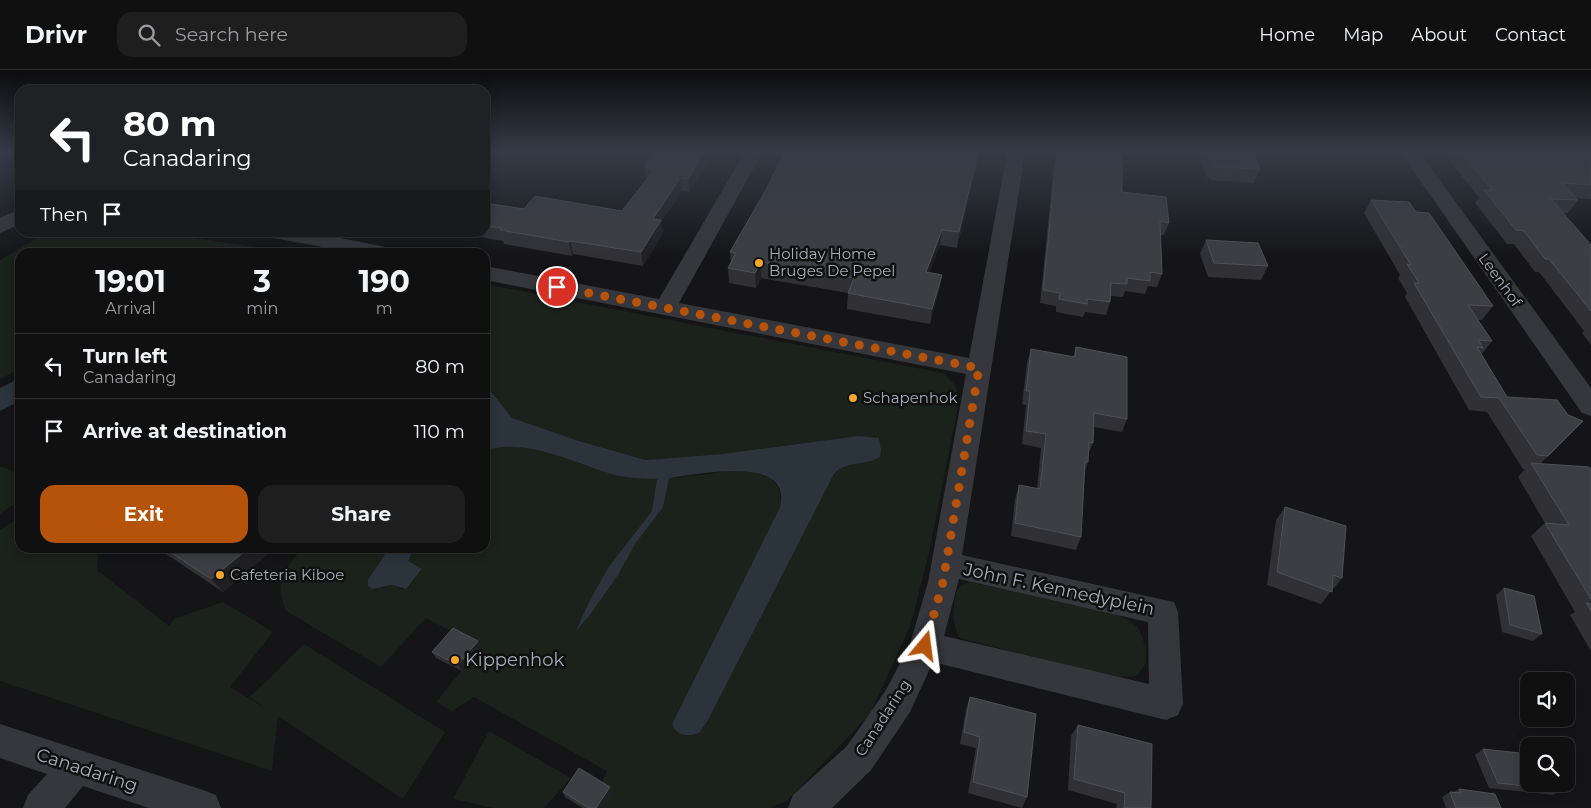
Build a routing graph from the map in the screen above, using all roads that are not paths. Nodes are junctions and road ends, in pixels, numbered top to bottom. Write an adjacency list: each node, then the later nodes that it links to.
1 (733, 187): 10 (street)
2 (1010, 187): 11 (street, Canadaring)
3 (1435, 187): 12 (street, Leenhof)
4 (15, 218): 5 (street)
5 (0, 228)
6 (300, 237): 8 (street)
7 (366, 237): 8 (street)
8 (356, 248)
9 (490, 274): 10 (street)
10 (665, 308): 11 (street)
11 (979, 368): 13 (street, Canadaring)
12 (1591, 407)
13 (946, 564): 14 (street, Canadaring); 14 (street, John F. Kennedyplein)
14 (925, 646): 19 (street, Canadaring)
15 (0, 741): 16 (street, Canadaring)
16 (76, 767): 17 (street); 18 (street, Canadaring)
17 (41, 808)
18 (203, 808)
19 (806, 808)

